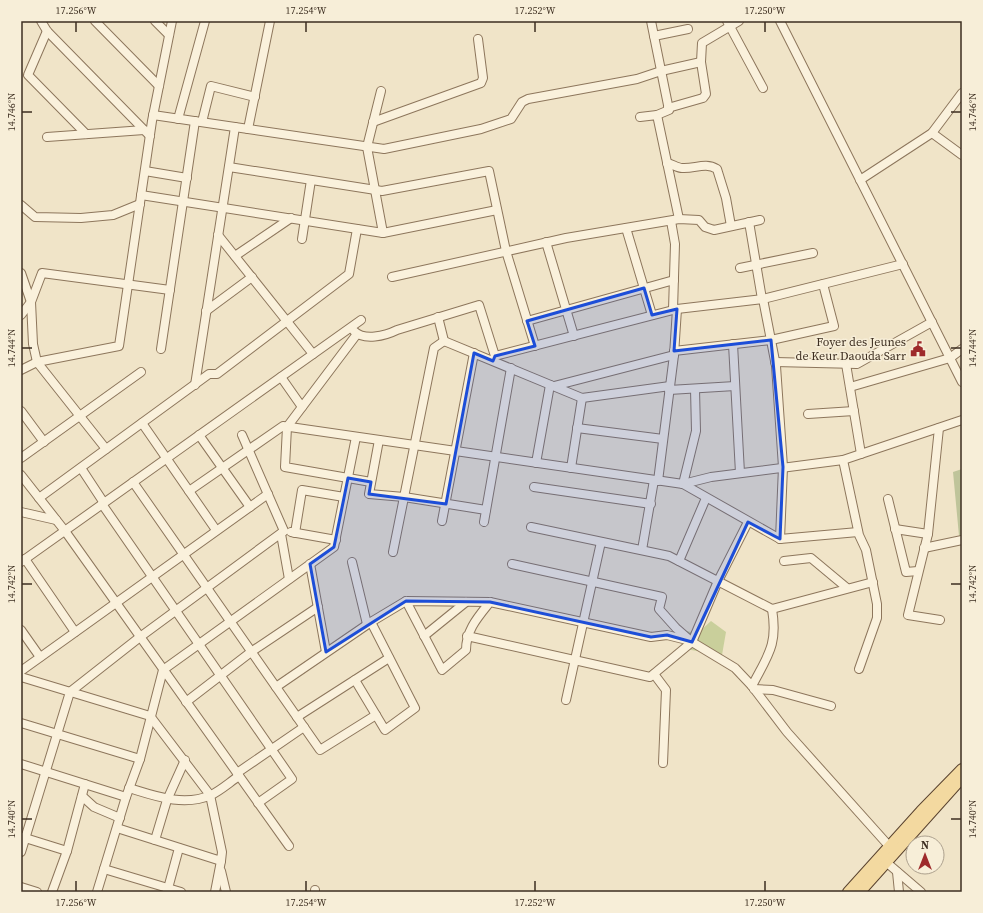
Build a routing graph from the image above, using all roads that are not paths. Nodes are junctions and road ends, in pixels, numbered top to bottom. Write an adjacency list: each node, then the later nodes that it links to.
1 (41, 21): 12 (street)
2 (95, 21): 18 (street)
3 (155, 21): 13 (street)
4 (172, 21): 13 (street)
5 (204, 21): 27 (street)
6 (270, 21): 22 (street)
7 (651, 21): 14 (street)
8 (740, 21): 10 (street)
9 (780, 21): 43 (street)
10 (729, 24): 16 (street); 19 (street)
11 (688, 29): 14 (street)
12 (47, 31): 32 (street); 34 (street)
13 (169, 35): 18 (street)
14 (654, 36): 17 (street)
15 (478, 39): 29 (street)
16 (701, 62): 17 (street); 23 (street)
17 (661, 71): 23 (street); 36 (street)
18 (159, 86): 24 (street)
19 (763, 88)
20 (381, 91): 29 (street)
21 (962, 93): 33 (street)
22 (255, 97): 28 (street); 31 (street)
23 (668, 108): 25 (street)
24 (153, 115): 27 (street); 32 (street)
25 (657, 115): 26 (street); 38 (street)
26 (640, 117)
27 (178, 118): 28 (street)
28 (199, 122): 30 (street); 41 (street)
29 (374, 122): 36 (street)
30 (235, 127): 31 (street); 39 (street)
31 (248, 129): 36 (street)
32 (147, 133): 34 (street); 40 (street)
33 (932, 133): 37 (street); 43 (street)
34 (86, 134): 35 (street)
35 (47, 137)
36 (367, 147): 44 (street)
37 (962, 155)
38 (667, 163): 53 (street); 56 (street)
39 (229, 167): 42 (street); 49 (street)
40 (145, 171): 41 (street); 45 (street)
41 (187, 178): 46 (street)
42 (311, 180): 44 (street); 52 (street)
43 (860, 180): 66 (street)
44 (375, 190): 50 (street); 59 (street)
45 (141, 195): 46 (street); 47 (street)
46 (183, 201): 49 (street); 76 (street)
47 (140, 204): 48 (street); 73 (street)
48 (21, 205)
49 (223, 208): 51 (street); 60 (street)
50 (497, 210): 59 (street); 63 (street)
51 (291, 218): 52 (street); 65 (street)
52 (304, 220): 58 (street); 61 (street)
53 (675, 220): 56 (street); 57 (street); 72 (street)
54 (760, 220): 55 (street)
55 (749, 222): 56 (street); 67 (street)
56 (731, 226)
57 (626, 228): 62 (street); 75 (street)
58 (357, 229): 59 (street); 86 (street)
59 (383, 233)
60 (218, 235): 65 (street); 81 (street)
61 (302, 240)
62 (546, 242): 63 (street); 80 (street)
63 (506, 251): 71 (street); 87 (street)
64 (813, 253): 67 (street)
65 (235, 256): 70 (street)
66 (902, 264): 74 (street); 88 (street)
67 (756, 265): 68 (street); 77 (street)
68 (740, 268)
69 (21, 273): 78 (street)
70 (252, 277): 81 (street); 86 (street)
71 (392, 277)
72 (674, 280): 75 (street); 79 (street)
73 (128, 284): 76 (street); 78 (street); 102 (street)
74 (823, 284): 77 (street); 91 (street)
75 (644, 288): 80 (street); 83 (street)
76 (170, 290): 95 (street)
77 (763, 299): 79 (street); 91 (street)
78 (31, 302): 82 (street); 102 (street)
79 (675, 309): 83 (street); 98 (street)
80 (566, 310): 87 (street); 90 (street)
81 (206, 311): 110 (street)
82 (21, 315)
83 (652, 315): 90 (street)
84 (438, 317): 89 (street); 92 (street); 100 (street)
85 (361, 320): 89 (street)
86 (286, 321): 99 (street); 110 (street)
87 (527, 321): 94 (street)
88 (932, 322): 101 (street); 104 (street)
89 (354, 330): 99 (street); 117 (street)
90 (574, 336): 94 (street)
91 (771, 340): 93 (street); 103 (street)
92 (444, 341): 97 (street); 133 (street)
93 (733, 344): 98 (street); 112 (street)
94 (535, 346): 100 (street)
95 (161, 349)
96 (962, 349): 101 (street)
97 (474, 353): 100 (street); 136 (street)
98 (674, 353): 111 (street); 114 (street)
99 (313, 354): 108 (street)
100 (494, 358): 105 (street)
101 (950, 358): 109 (street); 113 (street)
102 (37, 362): 106 (street); 121 (street)
103 (775, 362): 104 (street); 143 (street)
104 (846, 364): 113 (street)
105 (511, 368): 111 (street); 138 (street)
106 (21, 370)
107 (141, 372): 121 (street)
108 (281, 377): 117 (street); 128 (street)
109 (962, 382)
110 (195, 385): 123 (street)
111 (552, 385): 116 (street); 142 (street)
112 (735, 386): 115 (street); 147 (street)
113 (850, 387): 119 (street)
114 (670, 388): 115 (street); 116 (street); 131 (street)
115 (695, 389): 153 (street)
116 (582, 398): 125 (street)
117 (302, 407): 124 (street)
118 (21, 411): 132 (street)
119 (854, 411): 120 (street); 137 (street)
120 (808, 414)
121 (80, 416): 132 (street); 134 (street)
122 (962, 420): 126 (street)
123 (142, 423): 134 (street); 140 (street)
124 (287, 427): 129 (street); 135 (street); 149 (street)
125 (577, 428): 131 (street); 146 (street)
126 (939, 428): 137 (street); 179 (street)
127 (242, 435): 135 (street)
128 (199, 436): 140 (street); 145 (street)
129 (356, 437): 130 (street); 149 (street)
130 (379, 440): 133 (street); 152 (street)
131 (663, 440): 150 (street)
132 (44, 442): 139 (street)
133 (415, 445): 136 (street); 158 (street)
134 (106, 449): 144 (street)
135 (249, 450): 145 (street); 156 (street)
136 (456, 451): 138 (street); 163 (street)
137 (861, 454): 141 (street)
138 (495, 457): 142 (street); 166 (street)
139 (21, 458)
140 (166, 458): 151 (street); 155 (street)
141 (843, 460): 143 (street); 177 (street)
142 (536, 463): 146 (street)
143 (782, 467): 147 (street); 180 (street)
144 (81, 468): 159 (street); 162 (street)
145 (222, 468): 155 (street); 165 (street)
146 (571, 468): 150 (street)
147 (740, 473): 153 (street)
148 (21, 475): 159 (street)
149 (348, 478): 152 (street); 157 (street)
150 (656, 480): 153 (street); 164 (street)
151 (133, 482): 162 (street); 187 (street)
152 (371, 482): 158 (street)
153 (683, 484): 160 (street)
154 (534, 487): 164 (street)
155 (189, 491): 174 (street)
156 (268, 494): 165 (street); 176 (street)
157 (344, 497): 178 (street); 181 (street)
158 (404, 497): 163 (street); 186 (street)
159 (39, 498): 168 (street)
160 (706, 498): 171 (street); 191 (street)
161 (888, 499): 173 (street)
162 (103, 504): 175 (street); 195 (street)
163 (446, 504): 166 (street); 169 (street)
164 (651, 504): 185 (street)
165 (250, 507): 174 (street)
166 (486, 510): 170 (street)
167 (21, 512): 168 (street)
168 (56, 520): 175 (street)
169 (442, 521)
170 (484, 522)
171 (748, 522): 180 (street); 197 (street)
172 (531, 527): 183 (street)
173 (895, 529): 179 (street); 194 (street)
174 (216, 530): 187 (street)
175 (64, 531): 188 (street); 205 (street)
176 (282, 532): 178 (street); 196 (street); 200 (street)
177 (858, 532): 180 (street); 199 (street)
178 (295, 533): 181 (street)
179 (928, 534): 184 (street)
180 (780, 539)
181 (336, 540): 192 (street)
182 (962, 540): 184 (street)
183 (601, 542): 185 (street); 198 (street)
184 (924, 548): 194 (street)
185 (642, 550): 191 (street)
186 (393, 552)
187 (183, 554): 195 (street); 200 (street)
188 (22, 561): 214 (street)
189 (784, 561): 201 (street)
190 (352, 562): 212 (street)
191 (679, 562): 197 (street)
192 (310, 564): 196 (street); 206 (street)
193 (512, 564): 198 (street)
194 (918, 571): 209 (street)
195 (152, 577): 205 (street); 208 (street)
196 (289, 579): 210 (street)
197 (718, 581): 207 (street); 218 (street)
198 (592, 582): 211 (street); 218 (street)
199 (873, 582): 201 (street); 225 (street)
200 (207, 588): 208 (street); 210 (street)
201 (847, 588): 207 (street)
202 (406, 600): 203 (street); 212 (street); 215 (street)
203 (466, 602): 204 (street); 215 (street)
204 (490, 602): 211 (street); 216 (street)
205 (116, 603): 214 (street); 217 (street)
206 (318, 607): 220 (street); 221 (street)
207 (772, 609): 233 (street)
208 (176, 611): 217 (street); 219 (street)
209 (940, 620)
210 (230, 622): 219 (street); 220 (street)
211 (583, 622): 218 (street); 224 (street)
212 (369, 623): 221 (street); 223 (street)
213 (21, 630): 222 (street)
214 (75, 632): 222 (street)
215 (424, 636): 216 (street)
216 (467, 636): 224 (street)
217 (140, 637): 226 (street); 234 (street)
218 (692, 642): 228 (street); 233 (street)
219 (198, 644): 226 (street); 229 (street)
220 (251, 652): 229 (street); 232 (street)
221 (326, 652): 232 (street)
222 (40, 657): 227 (street)
223 (389, 658): 231 (street); 238 (street)
224 (574, 660): 228 (street); 235 (street)
225 (859, 669)
226 (163, 670): 236 (street); 239 (street)
227 (21, 671)
228 (654, 674): 247 (street)
229 (220, 676): 236 (street); 244 (street)
230 (21, 677): 234 (street)
231 (355, 680): 238 (street); 240 (street)
232 (276, 687): 240 (street)
233 (753, 687): 237 (street); 265 (street)
234 (70, 692): 239 (street); 243 (street)
235 (566, 700)
236 (186, 702): 251 (street)
237 (831, 706)
238 (376, 715): 242 (street)
239 (150, 716): 245 (street); 246 (street)
240 (297, 717): 242 (street)
241 (21, 723): 243 (street)
242 (304, 727): 244 (street)
243 (58, 734): 245 (street); 250 (street)
244 (271, 750): 251 (street); 259 (street)
245 (140, 759): 254 (street)
246 (185, 760): 255 (street); 258 (street)
247 (664, 763)
248 (21, 764): 250 (street)
249 (962, 769): 265 (main road)
250 (44, 771): 253 (street); 262 (street)
251 (238, 775): 255 (street); 259 (street)
252 (962, 778): 269 (main road)
253 (85, 784): 256 (street); 257 (street)
254 (129, 788): 257 (street); 258 (street)
255 (210, 795): 258 (street); 270 (street)
256 (82, 796): 260 (street); 267 (street)
257 (126, 797): 260 (street)
258 (167, 800): 263 (street)
259 (258, 803): 264 (street)
260 (120, 818): 261 (street)
261 (117, 828): 263 (street); 271 (street)
262 (24, 838): 267 (street); 268 (street)
263 (155, 840): 266 (street)
264 (289, 846)
265 (889, 846): 281 (main road)
266 (179, 848): 270 (street); 274 (street)
267 (67, 851): 276 (street)
268 (21, 852)
269 (886, 862): 272 (street); 282 (main road)
270 (221, 864): 279 (street); 280 (street)
271 (104, 869): 274 (street); 277 (street)
272 (897, 872): 283 (street); 284 (street)
273 (21, 887): 275 (street)
274 (167, 890): 278 (street)
275 (37, 892)
276 (52, 892)
277 (97, 892)
278 (181, 892)
279 (215, 892)
280 (226, 892)
281 (848, 892)
282 (860, 892)
283 (899, 892)
284 (921, 892)

